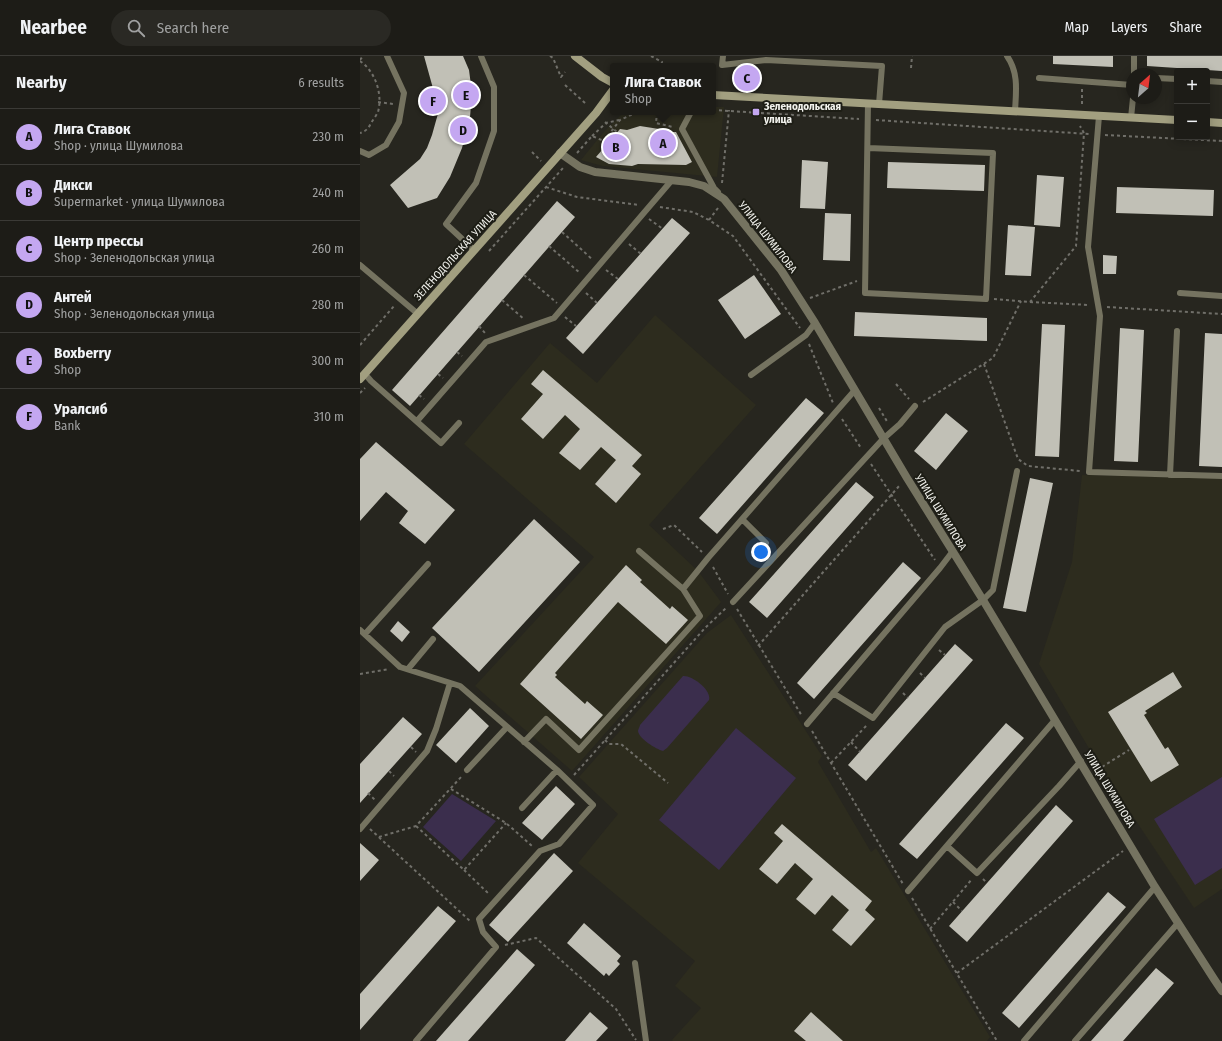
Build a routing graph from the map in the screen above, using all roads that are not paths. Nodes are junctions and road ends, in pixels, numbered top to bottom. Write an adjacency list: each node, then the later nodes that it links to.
1 (387, 56): 30 (lane)
2 (481, 56): 34 (lane)
3 (575, 56): 13 (street)
4 (723, 56): 8 (lane)
5 (838, 56): 8 (lane)
6 (1007, 56): 22 (lane)
7 (1134, 56): 9 (lane)
8 (838, 64): 20 (lane)
9 (1134, 68)
10 (1039, 78): 16 (lane)
11 (1162, 78): 12 (lane)
12 (1174, 79)
13 (610, 81)
14 (1210, 81): 15 (lane)
15 (1222, 82)
16 (1126, 85)
17 (610, 94): 31 (street, ЗЕЛЕНОДОЛЬСКАЯ УЛИЦА)
18 (716, 95): 19 (street)
19 (868, 103): 20 (street); 29 (lane)
20 (878, 104): 22 (street)
21 (1133, 104): 25 (lane)
22 (1015, 111): 24 (street)
23 (689, 115): 33 (lane)
24 (1099, 116): 25 (street); 49 (lane)
25 (1132, 118): 26 (street)
26 (1174, 120)
27 (1210, 122): 28 (street)
28 (1222, 123)
29 (868, 148): 29 (lane)
30 (360, 151)
31 (560, 153): 32 (street, УЛИЦА ШУМИЛОВА); 34 (street, ЗЕЛЕНОДОЛЬСКАЯ УЛИЦА)
32 (672, 180): 33 (street, УЛИЦА ШУМИЛОВА); 45 (lane)
33 (724, 199): 39 (street, УЛИЦА ШУМИЛОВА)
34 (474, 250): 38 (street, ЗЕЛЕНОДОЛЬСКАЯ УЛИЦА)
35 (360, 265): 38 (lane)
36 (1180, 293): 37 (lane)
37 (1222, 296)
38 (418, 314): 42 (street, ЗЕЛЕНОДОЛЬСКАЯ УЛИЦА)
39 (815, 323): 41 (lane); 43 (street, УЛИЦА ШУМИЛОВА)
40 (1177, 331): 49 (lane)
41 (751, 375)
42 (362, 376): 45 (lane)
43 (855, 390): 47 (street, УЛИЦА ШУМИЛОВА); 51 (lane)
44 (915, 406): 47 (lane)
45 (417, 421): 46 (lane)
46 (459, 423)
47 (883, 439): 54 (street, УЛИЦА ШУМИЛОВА); 58 (lane)
48 (1017, 471): 57 (lane)
49 (1170, 475): 50 (lane)
50 (1222, 476)
51 (742, 519): 52 (lane); 56 (lane)
52 (766, 543)
53 (639, 551): 56 (lane)
54 (953, 551): 57 (street, УЛИЦА ШУМИЛОВА); 63 (lane)
55 (428, 564): 59 (lane)
56 (683, 589): 67 (lane)
57 (983, 600): 63 (lane); 64 (street, УЛИЦА ШУМИЛОВА)
58 (733, 602)
59 (362, 632): 61 (lane)
60 (433, 639): 61 (lane)
61 (408, 669): 62 (lane)
62 (450, 683): 66 (lane); 72 (lane)
63 (833, 693): 65 (lane)
64 (1055, 720): 68 (street, УЛИЦА ШУМИЛОВА); 73 (lane)
65 (807, 724)
66 (507, 727): 67 (lane); 69 (lane)
67 (524, 742): 70 (lane)
68 (1080, 761): 73 (lane); 74 (street, УЛИЦА ШУМИЛОВА)
69 (467, 770)
70 (557, 770): 71 (lane); 79 (lane)
71 (522, 808)
72 (362, 827)
73 (947, 846): 75 (lane)
74 (1155, 887): 76 (street, УЛИЦА ШУМИЛОВА); 81 (lane)
75 (908, 891)
76 (1178, 923): 78 (street, УЛИЦА ШУМИЛОВА); 82 (lane)
77 (635, 963): 80 (lane)
78 (1222, 990)
79 (416, 1041)
80 (646, 1041)
81 (1024, 1041)
82 (1075, 1041)

